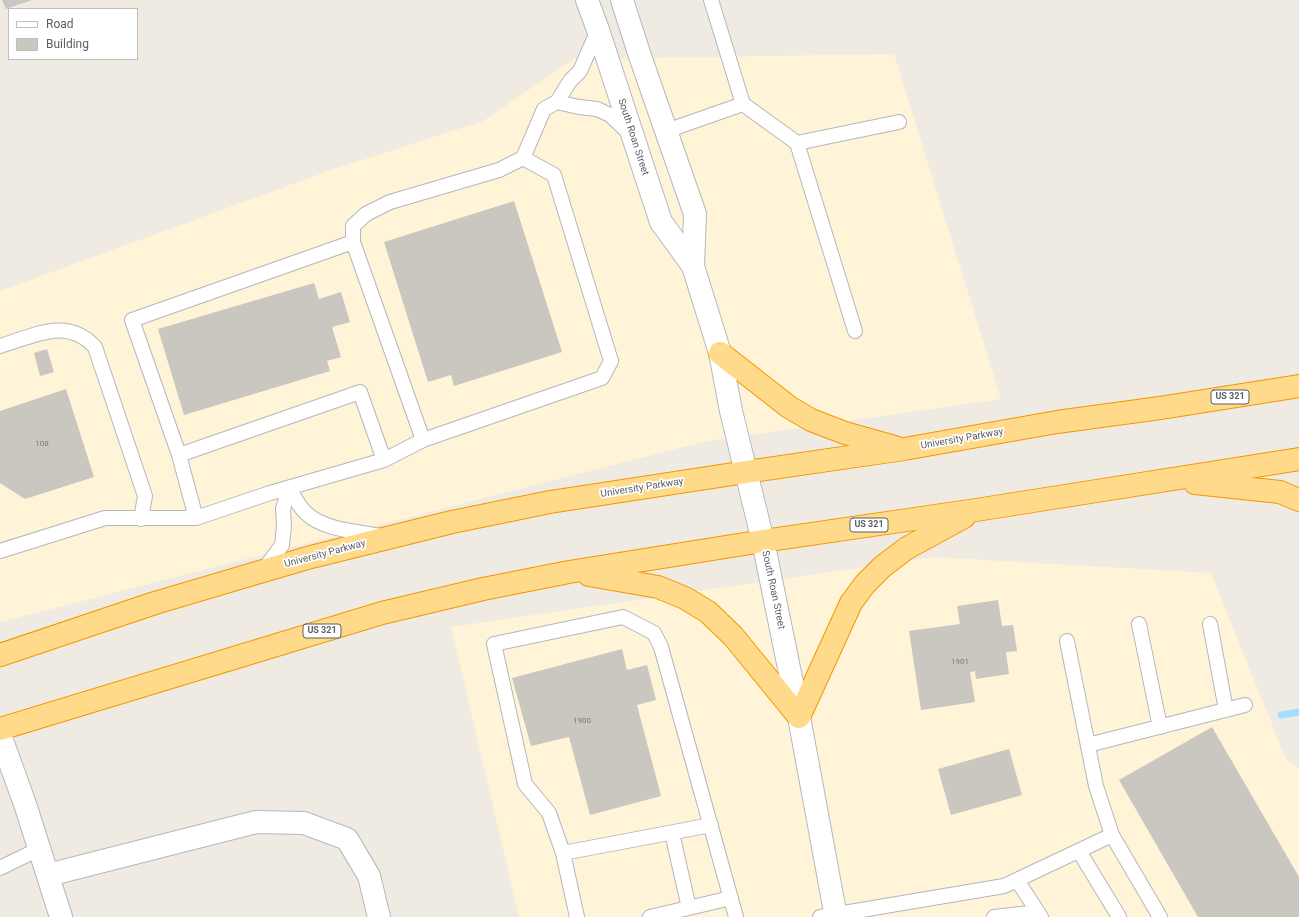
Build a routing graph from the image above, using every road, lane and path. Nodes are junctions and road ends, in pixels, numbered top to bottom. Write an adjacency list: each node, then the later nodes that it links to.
1 (587, 0): 4 (main road, South Roan Street)
2 (622, 0): 8 (main road, South Roan Street)
3 (711, 0): 6 (lane)
4 (598, 30): 5 (lane); 9 (main road, South Roan Street)
5 (557, 102): 9 (lane); 11 (lane)
6 (743, 104): 8 (lane); 10 (lane)
7 (899, 122): 10 (lane)
8 (666, 131): 13 (main road, South Roan Street)
9 (632, 137): 13 (main road, South Roan Street)
10 (797, 143): 14 (lane)
11 (523, 158): 12 (lane); 18 (lane)
12 (353, 242): 18 (lane); 20 (lane)
13 (693, 266): 16 (main road, South Roan Street)
14 (855, 331)
15 (0, 346): 29 (lane)
16 (720, 353): 19 (highway); 23 (main road, South Roan Street)
17 (1299, 386): 19 (highway, University Parkway / US 321)
18 (423, 440): 22 (lane)
19 (904, 449): 23 (highway, University Parkway / US 321)
20 (179, 455): 22 (lane); 28 (lane)
21 (1299, 459): 24 (highway, US 321)
22 (384, 460): 25 (lane)
23 (746, 472): 30 (highway, University Parkway / US 321); 31 (main road, South Roan Street)
24 (1166, 480): 26 (highway); 27 (highway, US 321)
25 (289, 488): 28 (lane); 30 (lane); 33 (lane)
26 (1299, 500)
27 (976, 510): 31 (highway, US 321); 41 (highway)
28 (196, 518): 29 (lane)
29 (141, 519): 32 (lane)
30 (389, 537): 33 (highway, University Parkway / US 321)
31 (762, 541): 34 (highway, US 321); 41 (main road, South Roan Street)
32 (0, 551)
33 (263, 571): 38 (highway, University Parkway / US 321)
34 (569, 572): 41 (highway); 43 (highway, US 321)
35 (1139, 624): 42 (lane)
36 (1210, 624): 40 (lane)
37 (1066, 641): 45 (lane)
38 (0, 655)
39 (1245, 705): 40 (lane)
40 (1226, 710): 42 (lane)
41 (800, 718): 58 (main road, South Roan Street)
42 (1160, 727): 45 (lane)
43 (0, 729)
44 (0, 735): 49 (main road)
45 (1088, 745): 48 (lane)
46 (711, 825): 47 (lane); 51 (lane); 55 (lane)
47 (672, 833): 51 (lane); 56 (lane)
48 (1112, 835): 50 (lane); 66 (lane)
49 (39, 849): 52 (lane); 53 (main road)
50 (1079, 851): 54 (lane); 65 (lane)
51 (563, 853): 61 (lane)
52 (0, 868)
53 (48, 875): 59 (main road); 60 (main road)
54 (1017, 880): 57 (lane); 58 (lane)
55 (731, 898): 56 (lane); 63 (lane)
56 (689, 908): 62 (lane)
57 (1040, 914): 64 (lane)
58 (830, 916)
59 (61, 917)
60 (379, 917)
61 (577, 917)
62 (650, 917)
63 (736, 917)
64 (994, 917)
65 (1119, 917)
66 (1160, 917)

